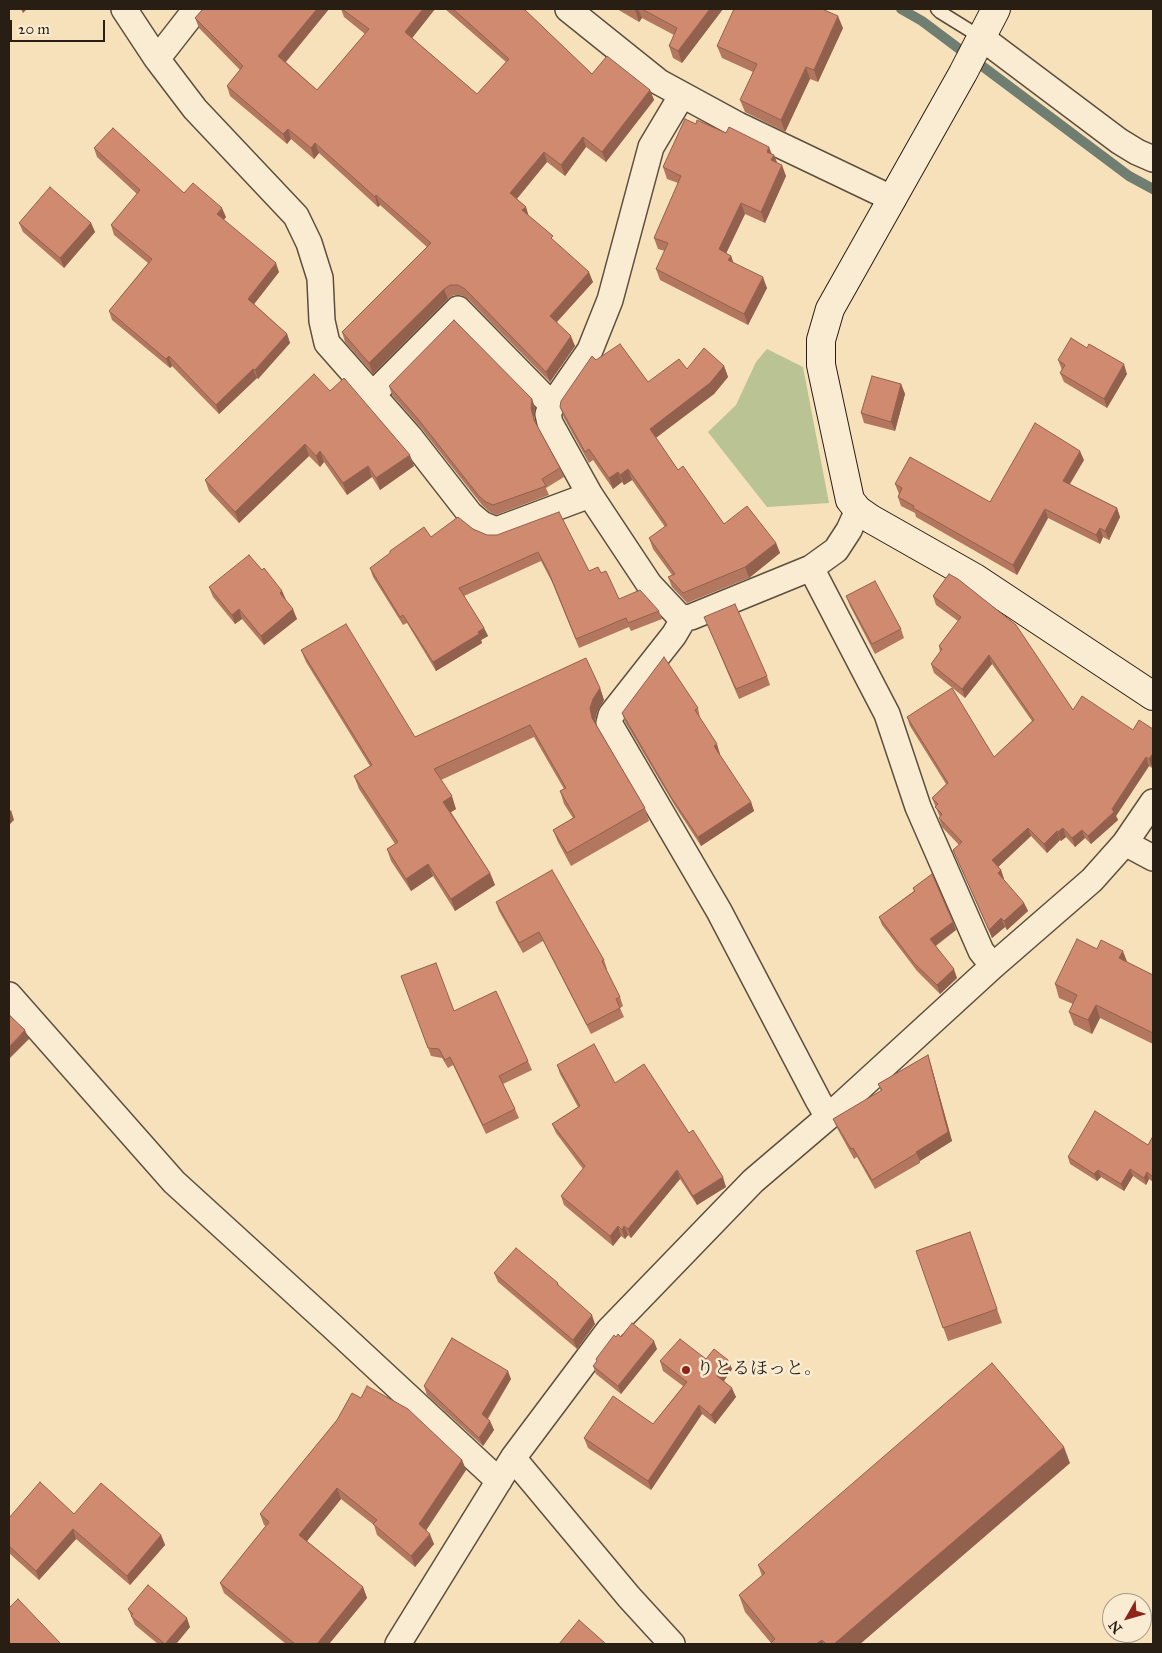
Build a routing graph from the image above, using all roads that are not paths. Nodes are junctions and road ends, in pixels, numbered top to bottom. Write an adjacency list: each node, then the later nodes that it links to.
1 (124, 9): 7 (street)
2 (196, 9): 7 (street)
3 (568, 9): 8 (street)
4 (937, 9): 6 (lane)
5 (996, 9): 6 (street)
6 (973, 54): 9 (street); 10 (street)
7 (157, 59): 11 (street)
8 (682, 95): 10 (street); 12 (street)
9 (1153, 159)
10 (893, 199): 14 (street)
11 (373, 394): 12 (street); 13 (street)
12 (552, 405): 13 (street)
13 (590, 495): 16 (street)
14 (858, 510): 15 (street); 17 (street)
15 (812, 568): 16 (street); 21 (street)
16 (684, 618): 23 (street)
17 (1153, 696)
18 (1153, 802): 19 (street)
19 (1125, 844): 20 (street); 21 (street)
20 (1153, 858)
21 (993, 966): 23 (street)
22 (9, 995): 25 (street)
23 (828, 1117): 24 (street)
24 (513, 1458): 25 (street); 27 (street)
25 (499, 1481): 26 (street)
26 (398, 1644)
27 (672, 1644)

